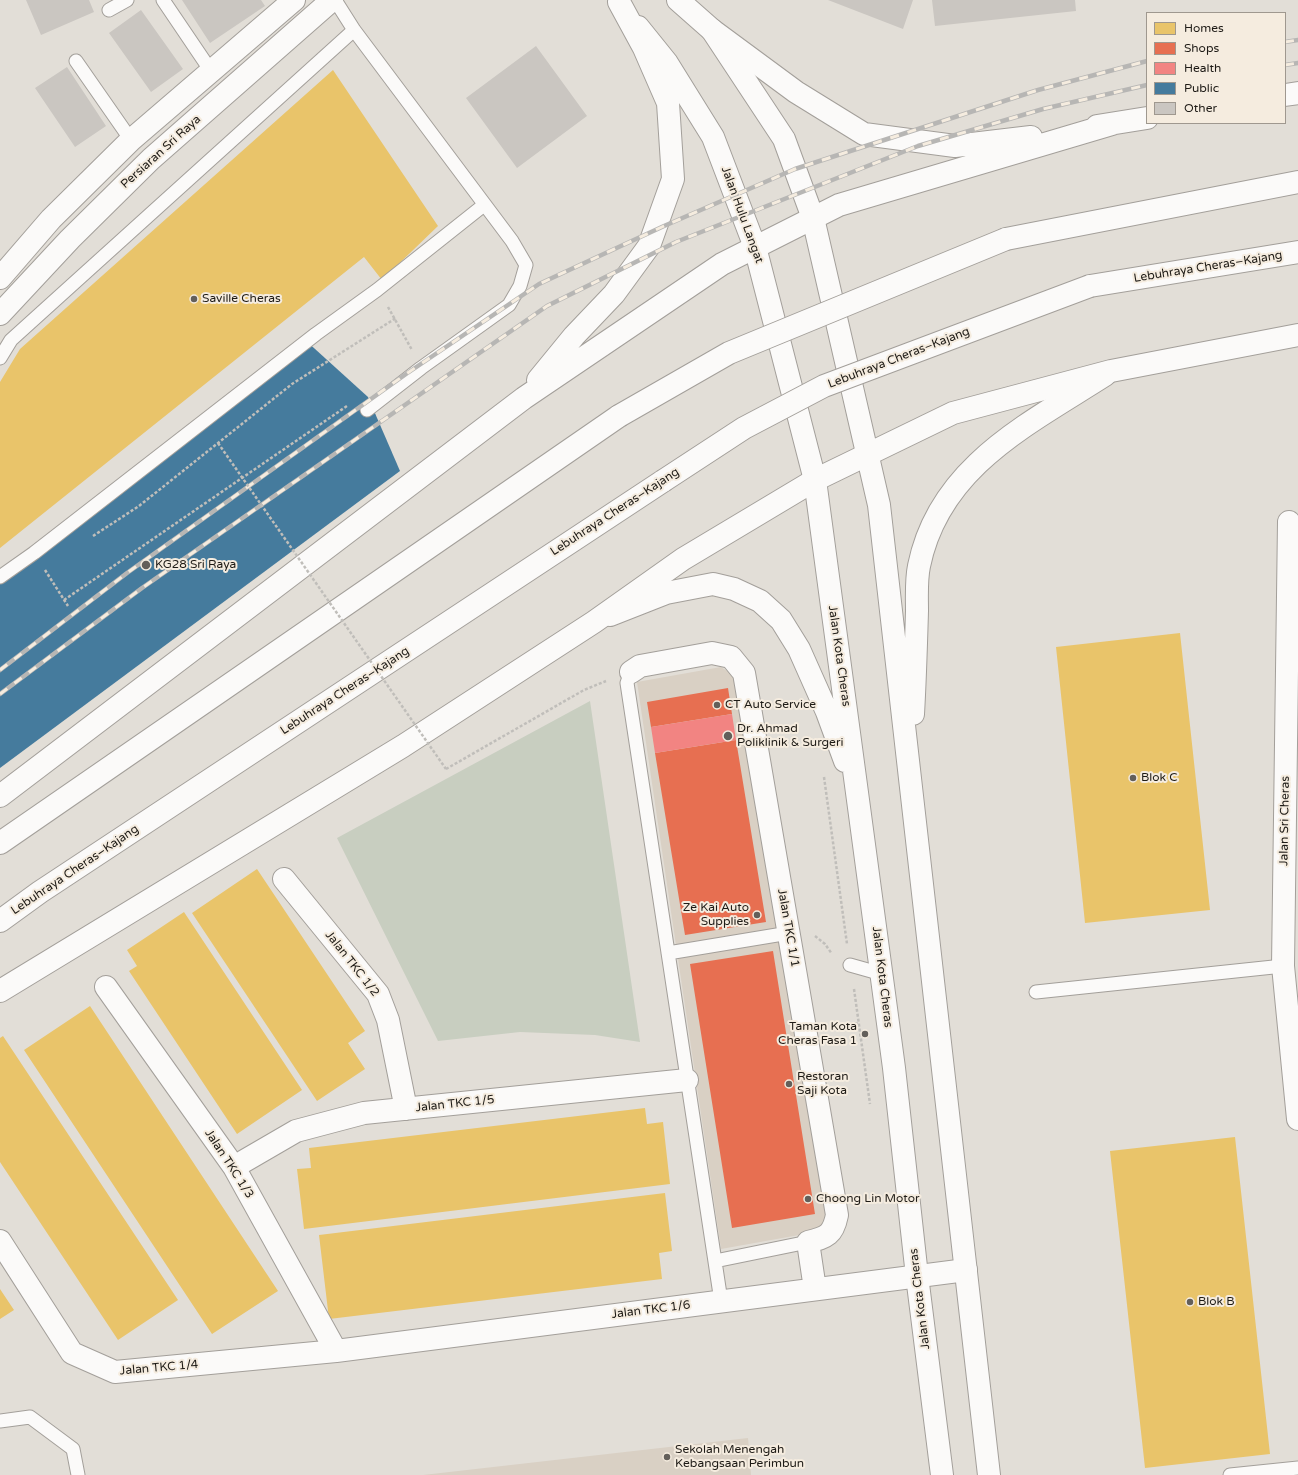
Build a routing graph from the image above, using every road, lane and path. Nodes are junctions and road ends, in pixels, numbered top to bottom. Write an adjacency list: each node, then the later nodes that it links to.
1 (127, 0): 7 (lane)
2 (163, 0): 11 (lane)
3 (294, 0): 11 (main road)
4 (333, 0): 8 (lane); 24 (main road, Persiaran Sri Raya)
5 (678, 0): 9 (main road)
6 (617, 1): 20 (main road, Jalan Hulu Langat); 30 (main road)
7 (109, 10)
8 (354, 30): 18 (lane); 28 (lane)
9 (712, 30): 15 (main road); 19 (main road)
10 (76, 61): 16 (lane)
11 (211, 71): 16 (main road)
12 (1298, 93): 13 (main road)
13 (1286, 95)
14 (1146, 118): 15 (main road)
15 (1112, 124): 19 (main road)
16 (131, 140): 22 (main road)
17 (1298, 182): 48 (main road, bridge)
18 (484, 205): 23 (lane); 32 (lane)
19 (812, 218): 20 (main road); 34 (main road)
20 (756, 247): 30 (main road); 35 (main road, Jalan Hulu Langat)
21 (1298, 252): 50 (main road, Lebuhraya Cheras–Kajang, bridge)
22 (0, 278)
23 (377, 290): 25 (path); 38 (lane)
24 (0, 314)
25 (396, 318): 27 (path); 33 (path)
26 (1298, 335): 29 (main road)
27 (413, 351)
28 (0, 358)
29 (1111, 371): 34 (main road); 45 (main road)
30 (524, 398): 46 (main road)
31 (351, 403): 40 (path)
32 (367, 410)
33 (218, 443): 37 (path); 44 (path, bridge)
34 (867, 455): 35 (main road); 45 (main road)
35 (815, 480): 42 (main road); 47 (main road, Jalan Kota Cheras)
36 (1289, 522): 51 (main road, Jalan Sri Cheras)
37 (88, 540)
38 (34, 553): 39 (lane); 40 (path)
39 (0, 577)
40 (64, 600): 41 (path)
41 (68, 606)
42 (594, 622): 47 (main road); 58 (main road)
43 (631, 672): 52 (main road, Jalan TKC 1/1); 53 (lane)
44 (584, 690)
45 (911, 789): 67 (main road)
46 (0, 796)
47 (859, 799): 56 (main road, Jalan Kota Cheras)
48 (0, 843)
49 (284, 879): 61 (main road, Jalan TKC 1/2)
50 (0, 921)
51 (1291, 921): 55 (main road, Jalan Sri Cheras)
52 (789, 932): 53 (lane); 65 (main road, Jalan TKC 1/1)
53 (668, 952): 60 (lane)
54 (850, 965): 56 (lane)
55 (1283, 966): 59 (lane); 62 (main road, Jalan Sri Cheras)
56 (882, 974): 68 (main road, Jalan Kota Cheras)
57 (106, 987): 63 (main road, Jalan TKC 1/3)
58 (0, 991)
59 (1036, 992)
60 (687, 1080): 61 (main road, Jalan TKC 1/5); 66 (lane)
61 (406, 1109): 63 (main road, Jalan TKC 1/5)
62 (1298, 1120)
63 (234, 1167): 71 (main road, Jalan TKC 1/3)
64 (0, 1241): 71 (main road, Jalan TKC 1/4)
65 (808, 1242): 66 (lane); 69 (main road)
66 (715, 1261): 70 (lane)
67 (966, 1270): 68 (main road, Jalan TKC 1/6); 76 (main road)
68 (917, 1276): 69 (main road, Jalan TKC 1/6); 75 (main road, Jalan Kota Cheras)
69 (815, 1289): 70 (main road, Jalan TKC 1/6)
70 (721, 1301): 71 (main road, Jalan TKC 1/6)
71 (336, 1351)
72 (0, 1421): 74 (lane)
73 (1298, 1468): 77 (lane)
74 (78, 1475)
75 (942, 1475)
76 (989, 1475)
77 (1230, 1475)

